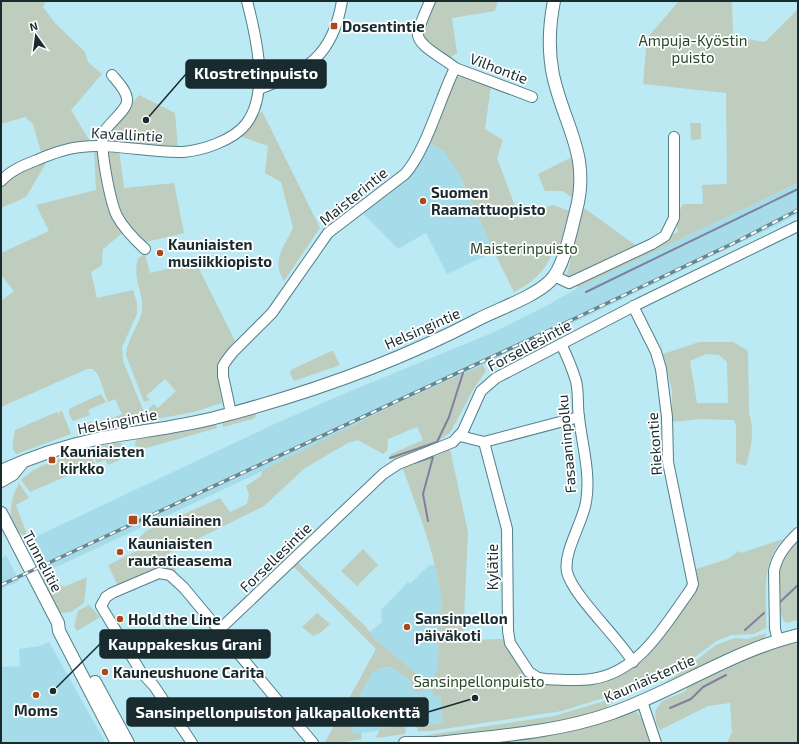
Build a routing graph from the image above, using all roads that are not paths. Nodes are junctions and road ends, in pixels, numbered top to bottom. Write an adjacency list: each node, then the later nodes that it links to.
1 (247, 1): 7 (street, Kavallintie)
2 (342, 1): 7 (street)
3 (430, 1): 5 (street)
4 (554, 1): 14 (main road, Helsingintie)
5 (455, 68): 8 (street, Vilhontie); 17 (street, Maisterintie)
6 (112, 75): 10 (street)
7 (259, 89): 10 (street, Kavallintie)
8 (532, 97)
9 (674, 138): 14 (street)
10 (102, 147): 11 (street, Kavallintie); 13 (street)
11 (1, 181)
12 (798, 226): 15 (street, Forsellesintie)
13 (145, 249)
14 (554, 276): 17 (main road, Helsingintie)
15 (633, 306): 16 (street, Forsellesintie); 26 (street, Riekontie)
16 (561, 344): 18 (street, Fasaaninpolku); 19 (street, Forsellesintie)
17 (231, 414): 21 (main road, Helsingintie)
18 (578, 417): 20 (street); 31 (street, Fasaaninpolku)
19 (460, 436): 20 (street); 28 (street, Forsellesintie)
20 (484, 442): 31 (street, Kylätie)
21 (22, 464): 22 (main road, Helsingintie); 23 (main road, Helsingintie)
22 (1, 471)
23 (1, 481)
24 (1, 513): 27 (main road, Tunnelitie)
25 (798, 533): 30 (street)
26 (693, 584): 31 (street, Kylätie)
27 (58, 623): 33 (main road, Tunnelitie); 34 (main road, Tunnelitie)
28 (219, 630): 35 (street); 36 (street)
29 (798, 635): 30 (main road, Kauniaistentie)
30 (778, 640): 32 (main road, Kauniaistentie)
31 (633, 662)
32 (642, 702): 39 (main road, Kauniaistentie); 40 (street)
33 (117, 743)
34 (128, 743)
35 (192, 743)
36 (313, 743)
37 (405, 743): 38 (main road)
38 (432, 743)
39 (436, 743)
40 (656, 743)

